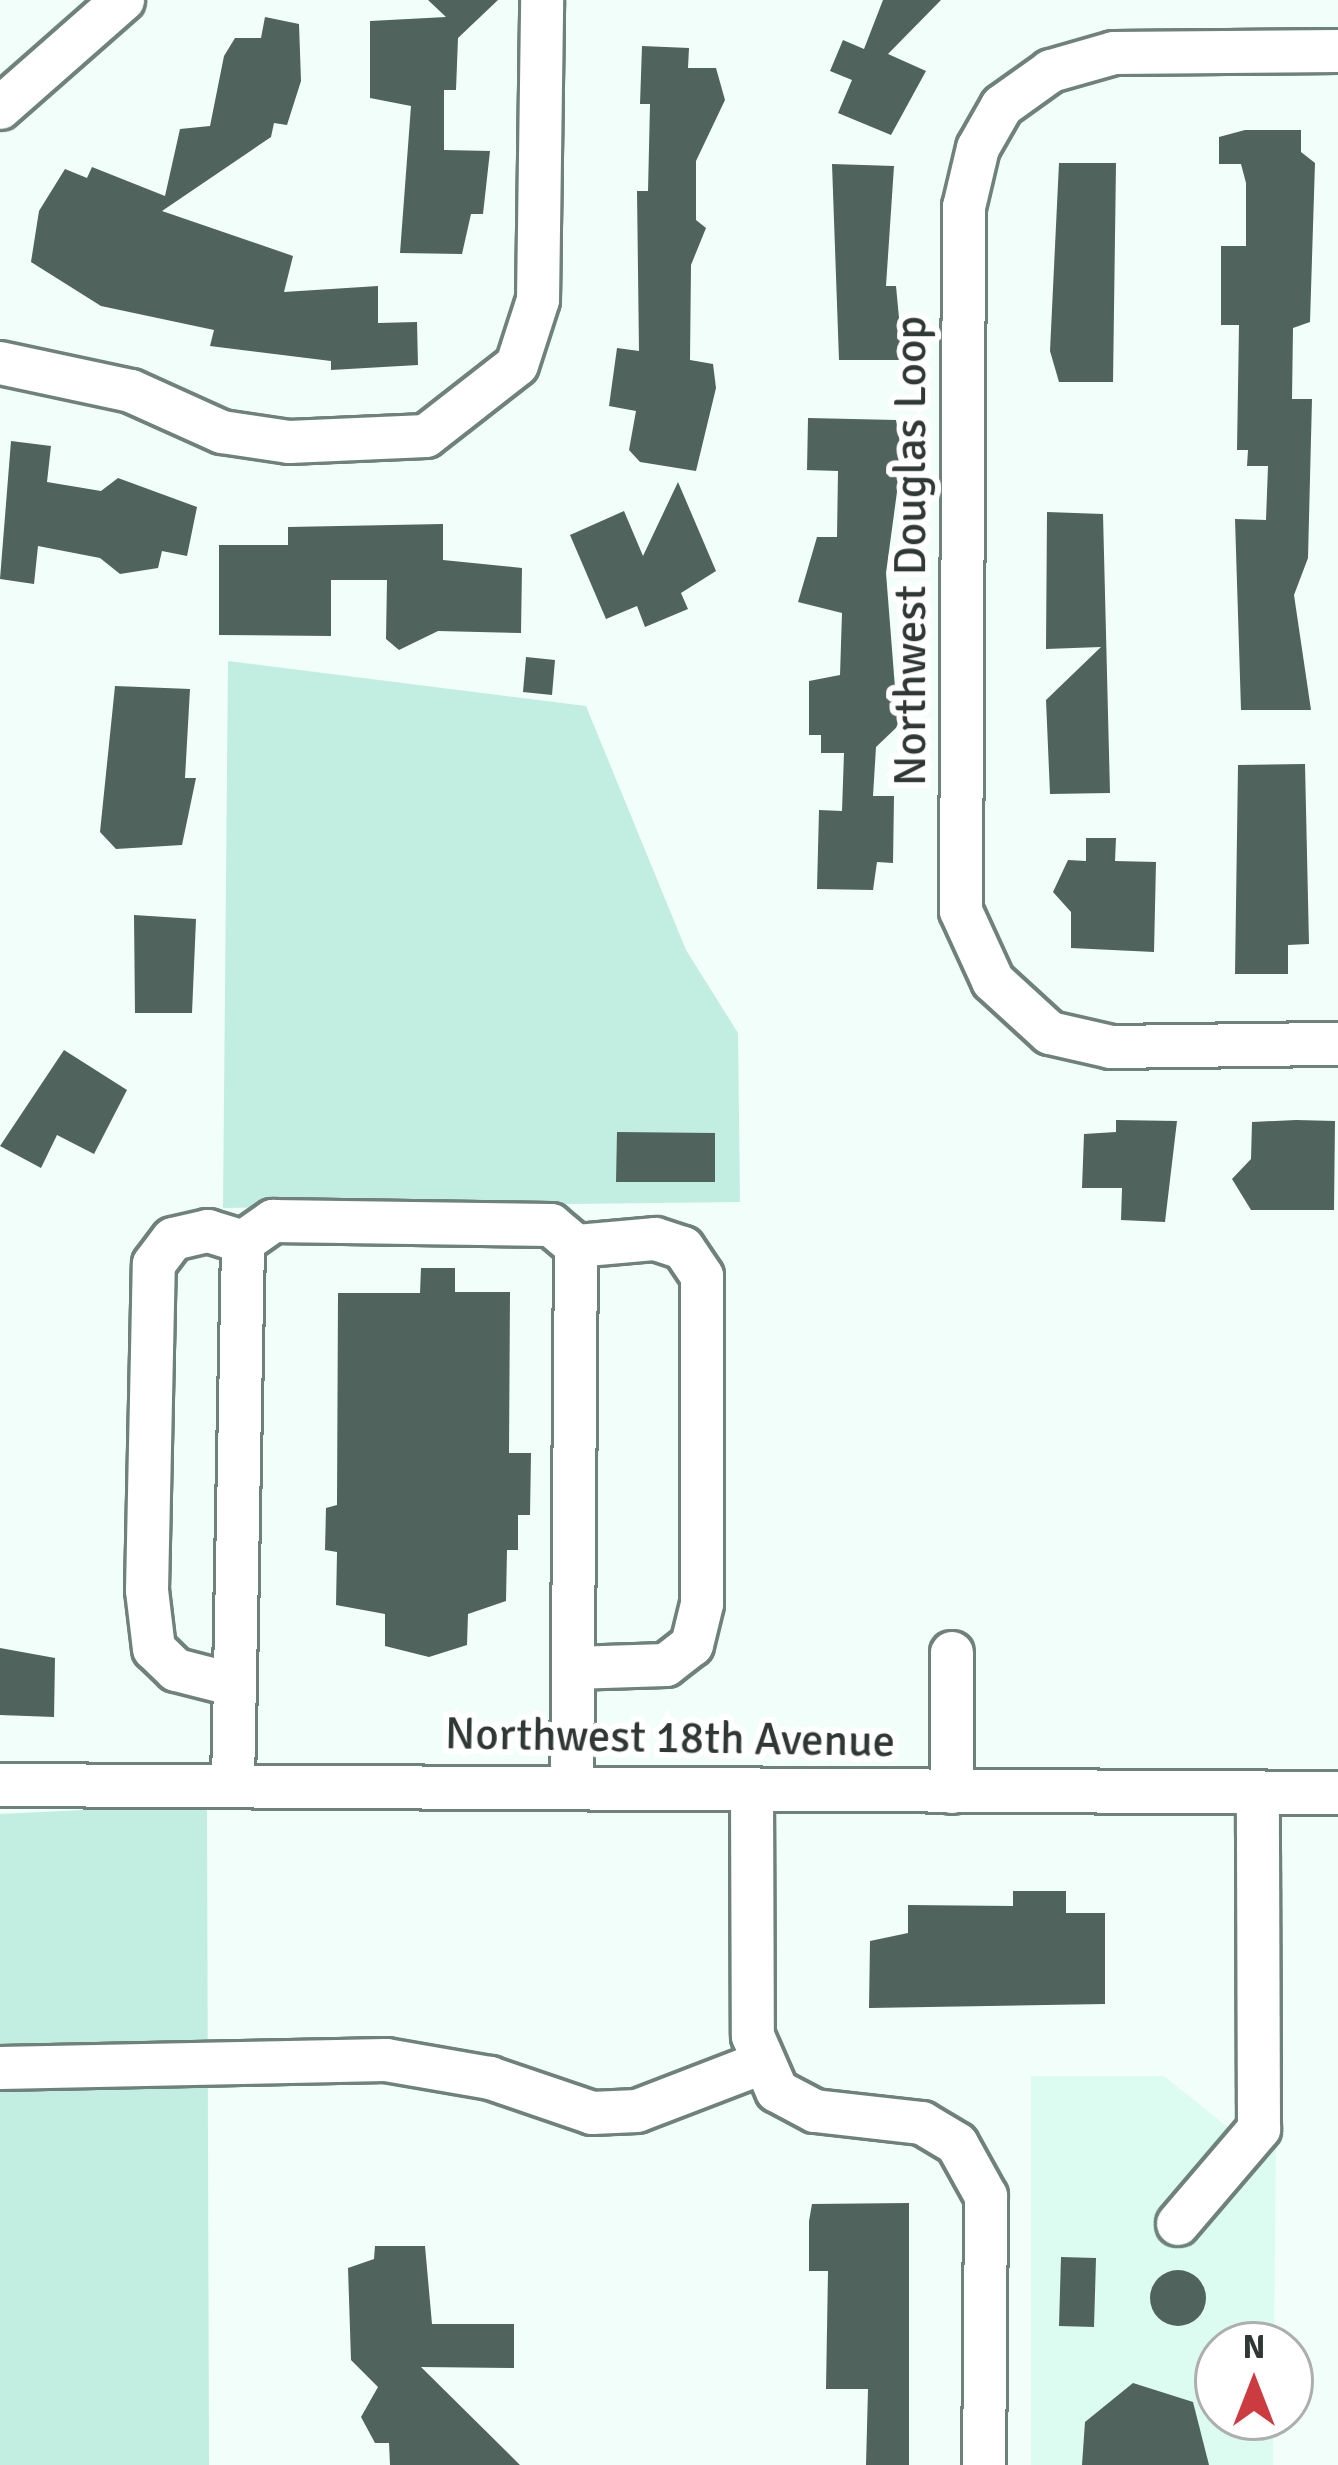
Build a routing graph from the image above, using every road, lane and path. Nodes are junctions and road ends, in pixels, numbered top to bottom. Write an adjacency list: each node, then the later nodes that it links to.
1 (123, 0): 4 (street)
2 (542, 0): 5 (street)
3 (1338, 51): 6 (street, Northwest Douglas Loop)
4 (0, 108)
5 (0, 363)
6 (1338, 1044)
7 (243, 1242): 8 (street); 11 (street); 11 (street)
8 (576, 1246): 10 (street); 10 (street)
9 (952, 1654): 16 (street)
10 (573, 1668): 14 (street)
11 (235, 1685): 13 (street)
12 (0, 1784): 13 (street, Northwest 18th Avenue)
13 (232, 1785): 14 (street, Northwest 18th Avenue)
14 (572, 1787): 15 (street, Northwest 18th Avenue)
15 (752, 1791): 16 (street, Northwest 18th Avenue); 19 (street)
16 (952, 1792): 17 (street, Northwest 18th Avenue)
17 (1258, 1793): 18 (street, Northwest 18th Avenue); 21 (street)
18 (1338, 1793)
19 (762, 2063): 20 (street); 22 (street)
20 (0, 2068)
21 (1178, 2224)
22 (984, 2465)

